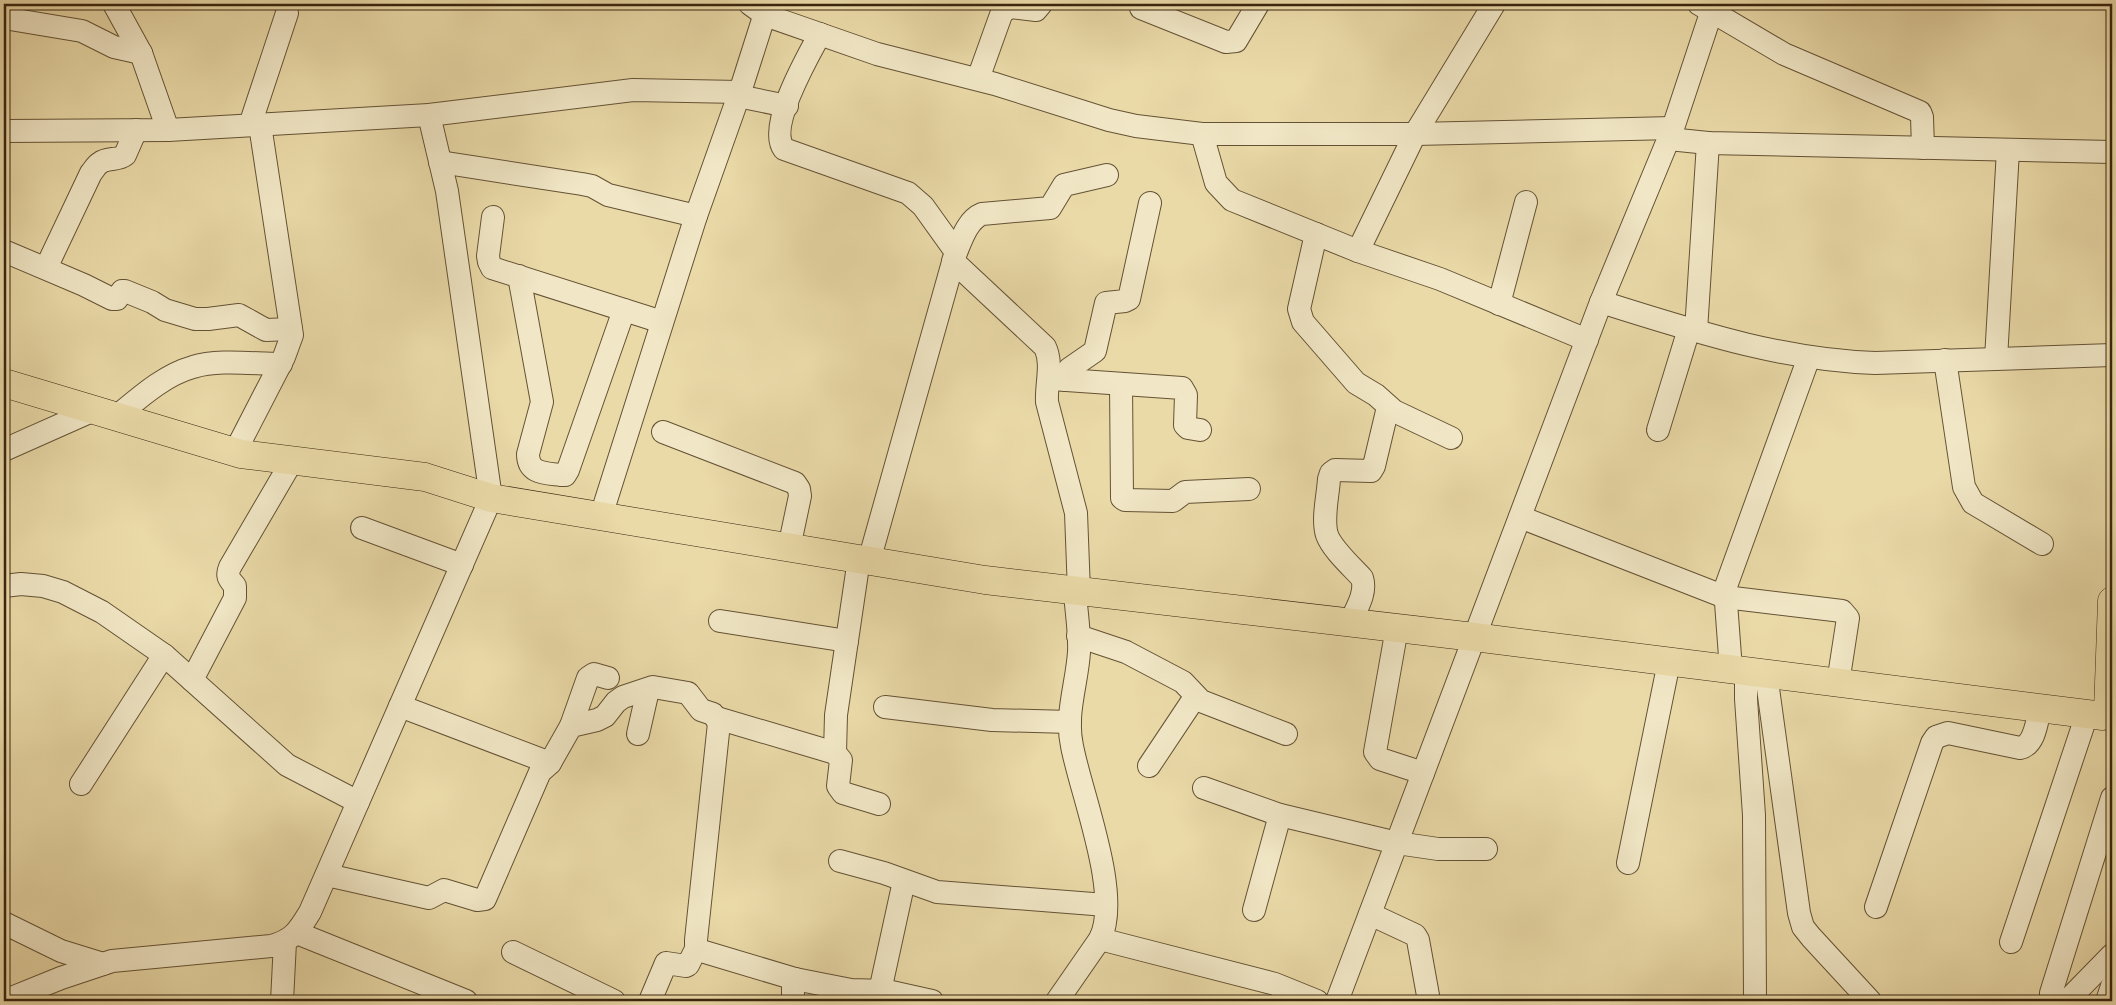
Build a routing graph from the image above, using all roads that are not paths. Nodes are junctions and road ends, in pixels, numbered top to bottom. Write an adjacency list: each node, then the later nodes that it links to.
1 (114, 4): 13 (street)
2 (1041, 4): 5 (street)
3 (1258, 4): 10 (street)
4 (1494, 4): 23 (street)
5 (999, 6): 14 (street)
6 (1707, 6): 24 (street); 26 (street)
7 (761, 8): 12 (street); 15 (street)
8 (1142, 8): 10 (street)
9 (287, 13): 18 (street)
10 (1178, 13)
11 (4, 18): 13 (street)
12 (820, 34): 14 (street); 16 (street)
13 (141, 53): 20 (street)
14 (978, 79): 22 (street)
15 (739, 94): 16 (street); 17 (street); 33 (street)
16 (787, 106): 38 (street)
17 (429, 115): 18 (street); 29 (street)
18 (255, 125): 20 (street); 45 (street)
19 (136, 130): 20 (street); 21 (street); 39 (street)
20 (168, 130)
21 (4, 131)
22 (1202, 134): 23 (street); 35 (street)
23 (1415, 134): 24 (street); 37 (street)
24 (1671, 134): 25 (street); 41 (street)
25 (1708, 143): 26 (street); 46 (street)
26 (1923, 148): 27 (street)
27 (2008, 150): 28 (street); 50 (street)
28 (2112, 152)
29 (440, 162): 33 (street); 66 (street)
30 (1107, 175): 38 (street)
31 (1526, 202): 42 (street)
32 (1150, 203): 53 (street)
33 (696, 216): 44 (street)
34 (493, 217): 40 (street)
35 (1316, 234): 37 (street); 56 (street)
36 (4, 251): 39 (street)
37 (1358, 251): 42 (street)
38 (955, 256): 53 (street); 72 (street)
39 (46, 268): 45 (street)
40 (519, 276): 43 (street); 43 (street)
41 (1601, 302): 46 (street); 47 (street)
42 (1499, 304): 47 (street)
43 (624, 310): 44 (street)
44 (662, 322): 67 (street)
45 (291, 328): 52 (street)
46 (1692, 330): 49 (street); 59 (street)
47 (1586, 340): 68 (street)
48 (2112, 355): 50 (street)
49 (1809, 357): 51 (street); 76 (street)
50 (1996, 359): 51 (street)
51 (1945, 360): 70 (street)
52 (280, 364): 57 (street); 63 (street)
53 (1056, 379): 55 (street); 75 (street)
54 (4, 383): 57 (main road)
55 (1120, 384): 58 (street); 65 (street)
56 (1388, 407): 61 (street); 79 (street)
57 (105, 414): 62 (street); 63 (main road)
58 (1200, 430)
59 (1658, 430)
60 (663, 432): 71 (street)
61 (1451, 438)
62 (4, 450)
63 (235, 452): 64 (main road)
64 (292, 461): 66 (main road); 88 (street)
65 (1249, 489)
66 (491, 498): 67 (main road); 73 (street)
67 (601, 516): 71 (main road)
68 (1520, 517): 76 (street); 82 (street)
69 (362, 528): 73 (street)
70 (2042, 544)
71 (789, 548): 72 (main road)
72 (864, 560): 75 (main road); 83 (street)
73 (462, 565): 92 (street)
74 (4, 586): 84 (street)
75 (1077, 591): 79 (main road); 81 (street)
76 (1725, 597): 86 (street); 89 (street)
77 (2112, 602): 95 (main road)
78 (720, 622): 83 (street)
79 (1350, 623): 80 (main road)
80 (1397, 628): 82 (main road); 104 (street)
81 (1078, 636): 91 (street); 97 (street)
82 (1474, 637): 85 (main road); 104 (street)
83 (847, 641): 101 (street)
84 (164, 655): 88 (street); 105 (street)
85 (1669, 662): 86 (main road); 114 (street)
86 (1748, 672): 89 (main road); 143 (street); 144 (street)
87 (608, 678): 98 (street)
88 (192, 680): 108 (street)
89 (1838, 683): 94 (main road)
90 (648, 690): 96 (street); 98 (street); 99 (street)
91 (1195, 697): 100 (street); 103 (street)
92 (400, 706): 102 (street); 108 (street)
93 (885, 707): 97 (street)
94 (2040, 708): 95 (main road); 118 (street)
95 (2102, 715): 124 (street)
96 (717, 718): 101 (street); 125 (street)
97 (1070, 722): 117 (street)
98 (571, 726): 102 (street)
99 (638, 734)
100 (1286, 734)
101 (835, 753): 109 (street)
102 (550, 764): 115 (street)
103 (1149, 766)
104 (1423, 773): 111 (street)
105 (81, 784)
106 (1204, 788): 110 (street)
107 (2112, 798): 145 (street)
108 (358, 802): 115 (street)
109 (879, 804)
110 (1280, 815): 111 (street); 119 (street)
111 (1397, 843): 112 (street); 120 (street)
112 (1486, 849)
113 (840, 861): 116 (street)
114 (1628, 863)
115 (327, 874): 122 (street)
116 (904, 881): 117 (street); 131 (street)
117 (1106, 906): 123 (street)
118 (1876, 907)
119 (1254, 910)
120 (1370, 914): 141 (street); 142 (street)
121 (4, 923): 128 (street)
122 (291, 938): 128 (street); 133 (street); 134 (street)
123 (1100, 939): 139 (street); 140 (street)
124 (2011, 942)
125 (697, 947): 129 (street); 136 (street)
126 (513, 952): 135 (street)
127 (2112, 955): 146 (street)
128 (103, 964): 132 (street)
129 (795, 979): 131 (street); 137 (street)
130 (2112, 986): 147 (street)
131 (880, 990): 138 (street)
132 (4, 1001)
133 (282, 1001)
134 (466, 1001)
135 (614, 1001)
136 (650, 1001)
137 (793, 1001)
138 (932, 1001)
139 (1057, 1001)
140 (1317, 1001)
141 (1337, 1001)
142 (1429, 1001)
143 (1755, 1001)
144 (1870, 1001)
145 (2051, 1001)
146 (2067, 1001)
147 (2107, 1001)

